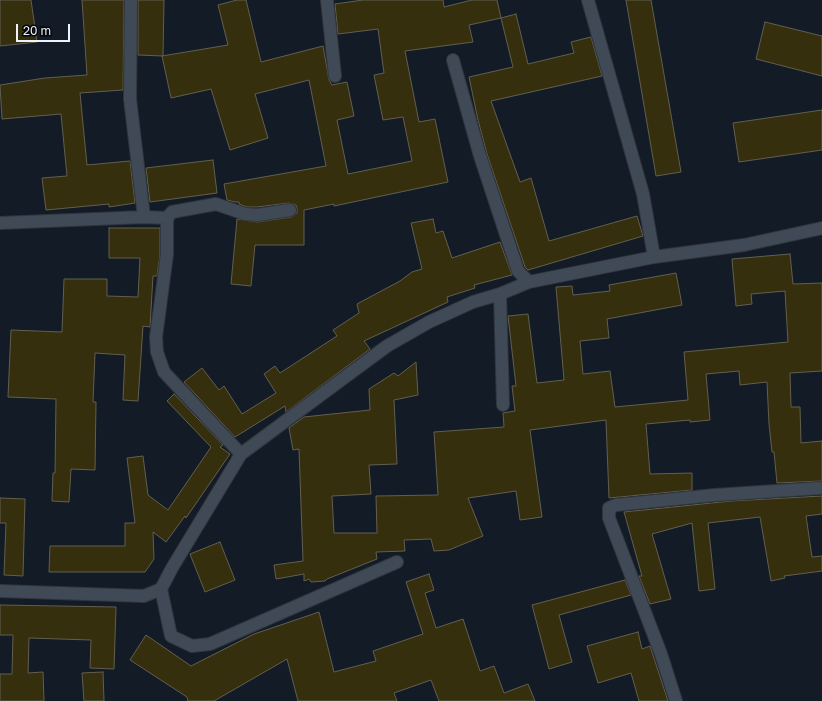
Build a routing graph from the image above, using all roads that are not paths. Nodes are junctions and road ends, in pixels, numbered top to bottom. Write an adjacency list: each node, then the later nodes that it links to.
1 (131, 0): 7 (street)
2 (327, 0): 5 (street)
3 (588, 0): 11 (street)
4 (453, 60): 12 (street)
5 (335, 76)
6 (290, 210): 8 (street)
7 (144, 217): 8 (street); 9 (street)
8 (167, 218): 15 (street)
9 (0, 223)
10 (822, 228): 11 (street)
11 (654, 258): 12 (street)
12 (529, 282): 13 (street)
13 (500, 294): 14 (street); 15 (street)
14 (503, 405)
15 (241, 454): 18 (street)
16 (822, 488): 20 (street)
17 (397, 562): 18 (street)
18 (161, 589): 19 (street)
19 (0, 591)
20 (676, 701)

